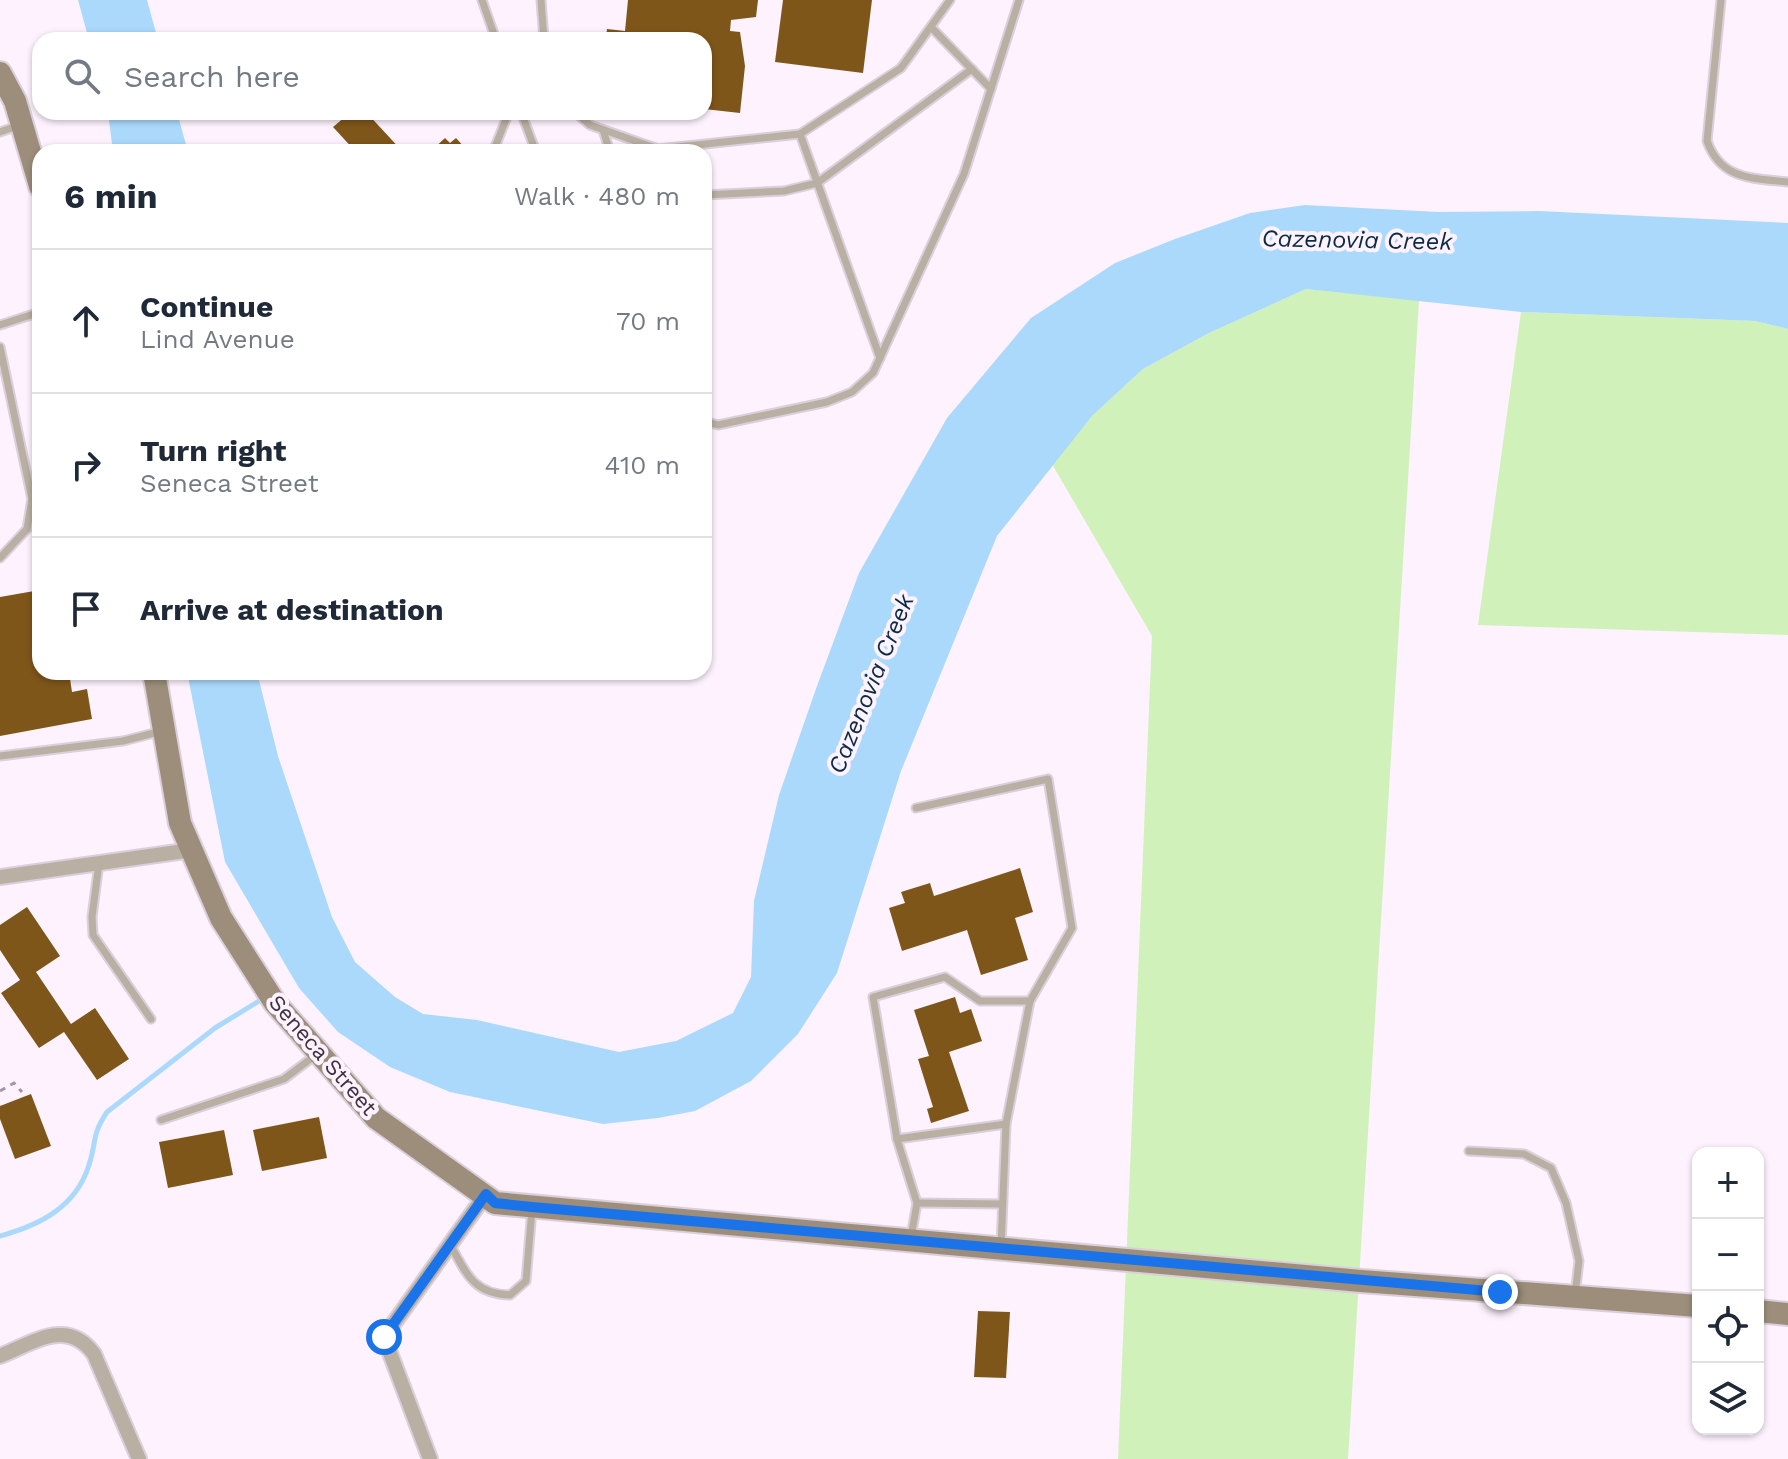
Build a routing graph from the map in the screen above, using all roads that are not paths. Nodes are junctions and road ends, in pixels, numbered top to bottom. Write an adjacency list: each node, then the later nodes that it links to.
1 (482, 0): 7 (lane)
2 (541, 0): 8 (lane)
3 (950, 0): 6 (lane)
4 (1019, 0): 11 (lane)
5 (1721, 0): 25 (lane)
6 (931, 27): 9 (lane); 18 (lane)
7 (493, 32)
8 (543, 32)
9 (972, 69): 11 (lane); 26 (lane)
10 (0, 73): 15 (street)
11 (991, 89): 31 (lane)
12 (506, 120): 19 (lane)
13 (524, 120): 20 (lane)
14 (584, 120): 16 (lane)
15 (22, 124): 17 (lane); 24 (street)
16 (603, 130): 21 (lane); 22 (lane)
17 (0, 132)
18 (800, 134): 23 (lane); 26 (lane)
19 (496, 144)
20 (533, 144)
21 (607, 144)
22 (644, 144)
23 (705, 144)
24 (32, 158)
25 (1788, 182)
26 (817, 183): 27 (lane); 31 (lane)
27 (712, 195)
28 (32, 315): 29 (lane)
29 (0, 325)
30 (0, 347): 33 (lane)
31 (880, 358): 32 (lane)
32 (712, 423)
33 (0, 558)
34 (155, 680): 35 (street, Seneca Street)
35 (164, 731): 36 (lane); 38 (street, Seneca Street)
36 (0, 756)
37 (916, 808): 41 (lane)
38 (192, 850): 39 (street); 43 (street, Seneca Street)
39 (99, 863): 40 (street); 42 (lane)
40 (0, 877)
41 (1030, 1001): 45 (lane); 46 (lane)
42 (151, 1019)
43 (319, 1053): 44 (lane); 48 (street, Seneca Street)
44 (161, 1120)
45 (1006, 1124): 46 (lane); 50 (lane)
46 (897, 1139): 49 (lane)
47 (1469, 1151): 55 (lane)
48 (486, 1194): 51 (street, Seneca Street); 53 (street)
49 (917, 1203): 50 (lane); 52 (lane)
50 (1002, 1204): 54 (lane)
51 (532, 1207): 52 (street, Seneca Street); 53 (lane)
52 (911, 1239): 54 (street, Seneca Street)
53 (450, 1244): 61 (street)
54 (1001, 1249): 55 (street, Seneca Street)
55 (1574, 1297): 56 (street, Seneca Street)
56 (1692, 1306)
57 (1764, 1312): 58 (street)
58 (1788, 1314)
59 (0, 1356): 60 (street)
60 (139, 1459)
61 (430, 1459)

